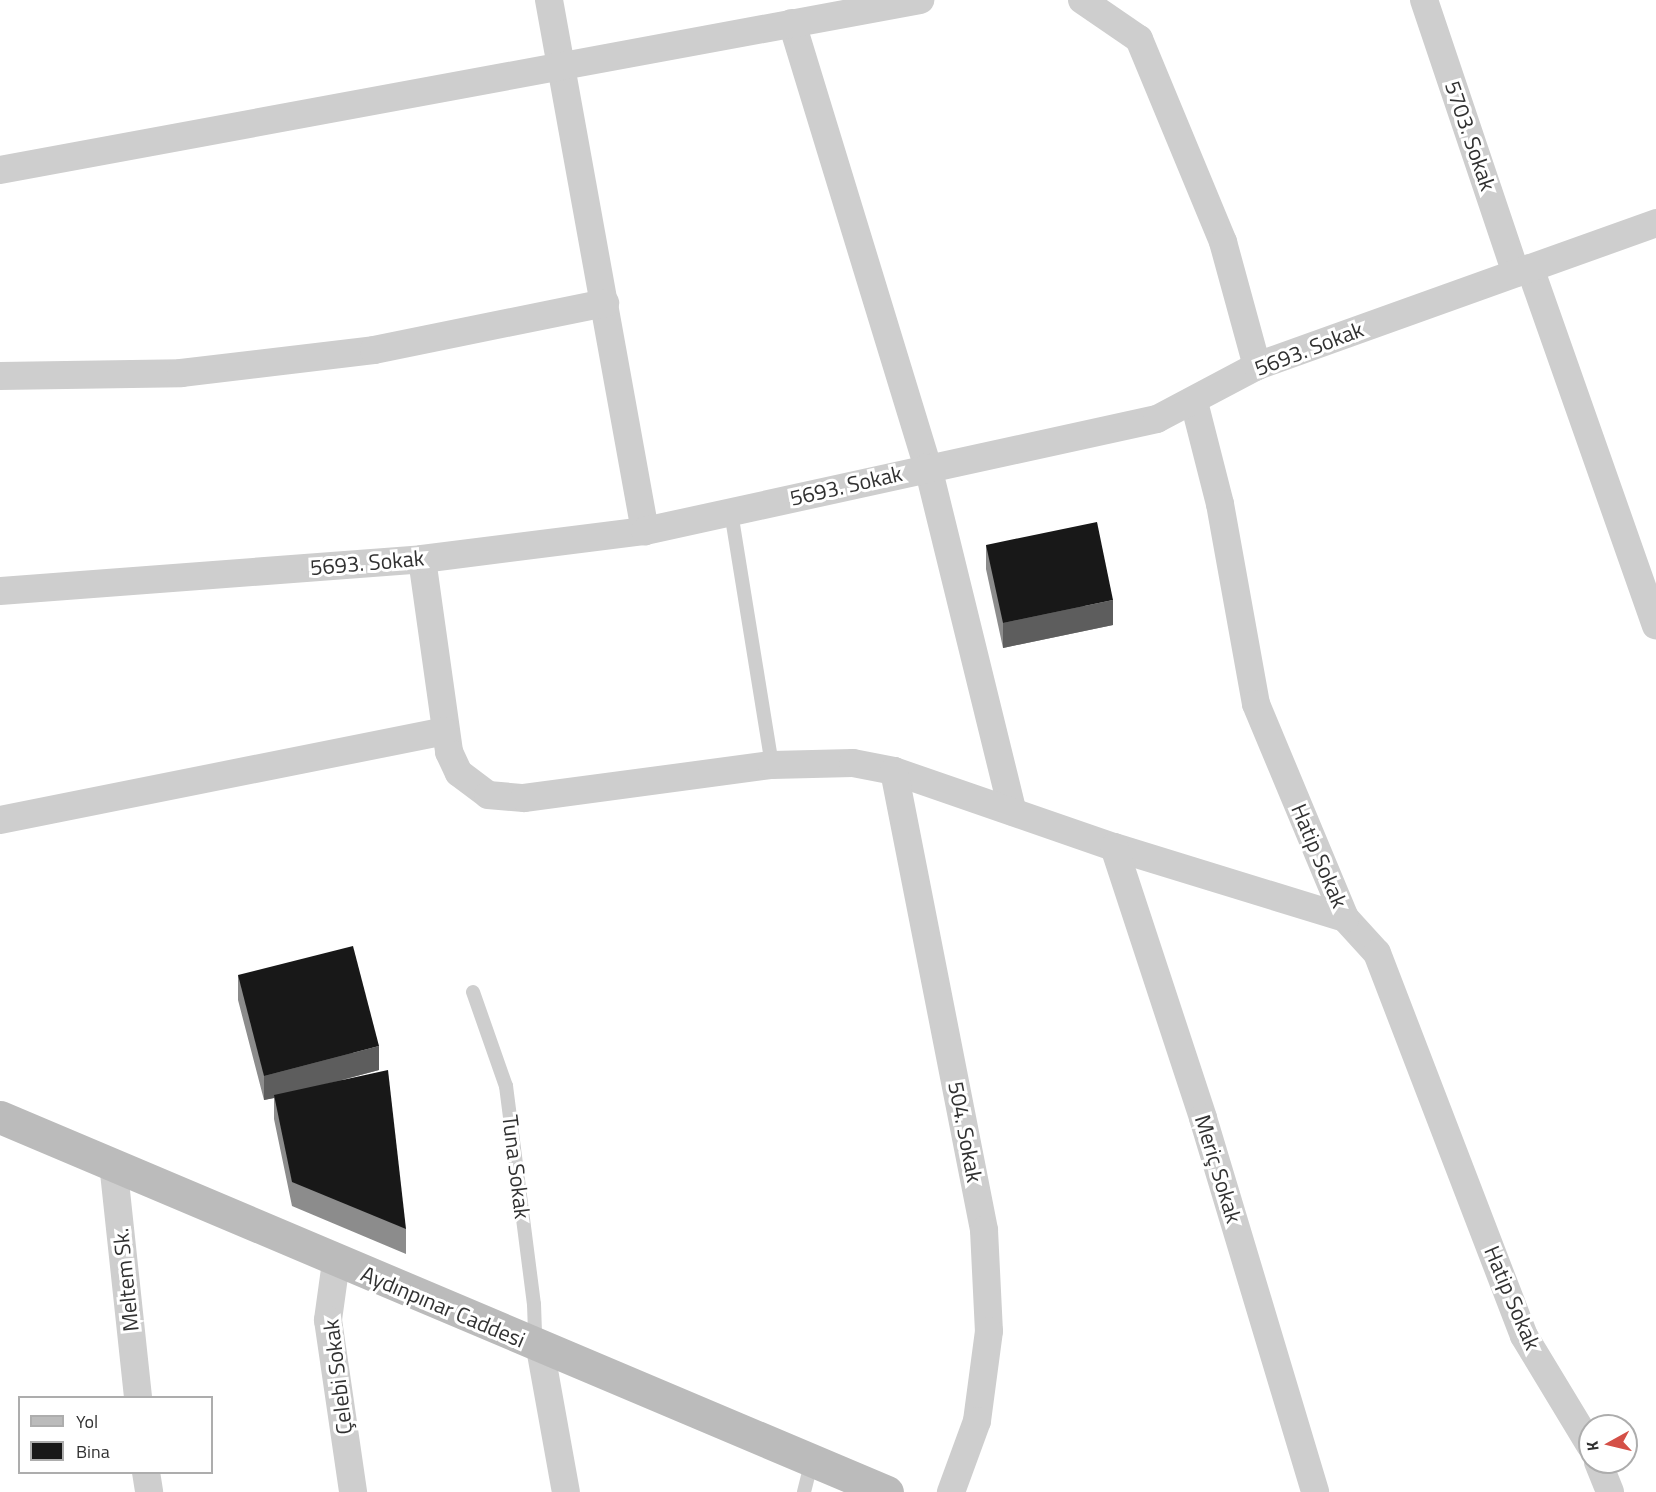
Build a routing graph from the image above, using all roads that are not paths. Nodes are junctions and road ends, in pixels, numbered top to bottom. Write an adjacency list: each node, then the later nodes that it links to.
1 (549, 0): 6 (street)
2 (920, 0): 5 (street)
3 (1082, 0): 11 (street)
4 (1424, 0): 9 (street, 5703. Sokak)
5 (792, 23): 6 (street); 14 (street)
6 (562, 69): 7 (street); 10 (street)
7 (0, 170)
8 (1656, 224): 9 (street, 5693. Sokak)
9 (1523, 270): 11 (street, 5693. Sokak); 19 (street, 5703. Sokak)
10 (605, 303): 12 (street); 16 (street)
11 (1257, 366): 13 (street, 5693. Sokak)
12 (0, 376)
13 (1194, 402): 14 (street, 5693. Sokak); 26 (street, Hatip Sokak)
14 (927, 467): 15 (street, 5693. Sokak); 23 (street)
15 (730, 512): 16 (street, 5693. Sokak); 21 (lane)
16 (645, 531): 17 (street, 5693. Sokak)
17 (422, 559): 18 (street, 5693. Sokak); 20 (street)
18 (0, 591)
19 (1656, 625)
20 (444, 731): 21 (street); 24 (street)
21 (772, 765): 22 (street)
22 (894, 771): 23 (street); 42 (street, 504. Sokak)
23 (1013, 812): 25 (street)
24 (0, 820)
25 (1114, 847): 26 (street); 43 (street, Meriç Sokak)
26 (1345, 918): 33 (street, Hatip Sokak)
27 (472, 992): 31 (lane, Tuna Sokak)
28 (0, 1117): 29 (main road, Aydınpınar Caddesi)
29 (113, 1163): 30 (main road, Aydınpınar Caddesi); 32 (street, Meltem Sk.)
30 (336, 1262): 31 (main road, Aydınpınar Caddesi); 38 (street, Çelebi Sokak)
31 (538, 1347): 34 (main road, Aydınpınar Caddesi); 39 (street)
32 (138, 1396)
33 (1578, 1425)
34 (812, 1461): 40 (lane); 41 (main road, Aydınpınar Caddesi)
35 (146, 1474): 37 (street)
36 (1603, 1474): 44 (street)
37 (148, 1492)
38 (353, 1492)
39 (566, 1492)
40 (804, 1492)
41 (887, 1492)
42 (951, 1492)
43 (1315, 1492)
44 (1610, 1492)

